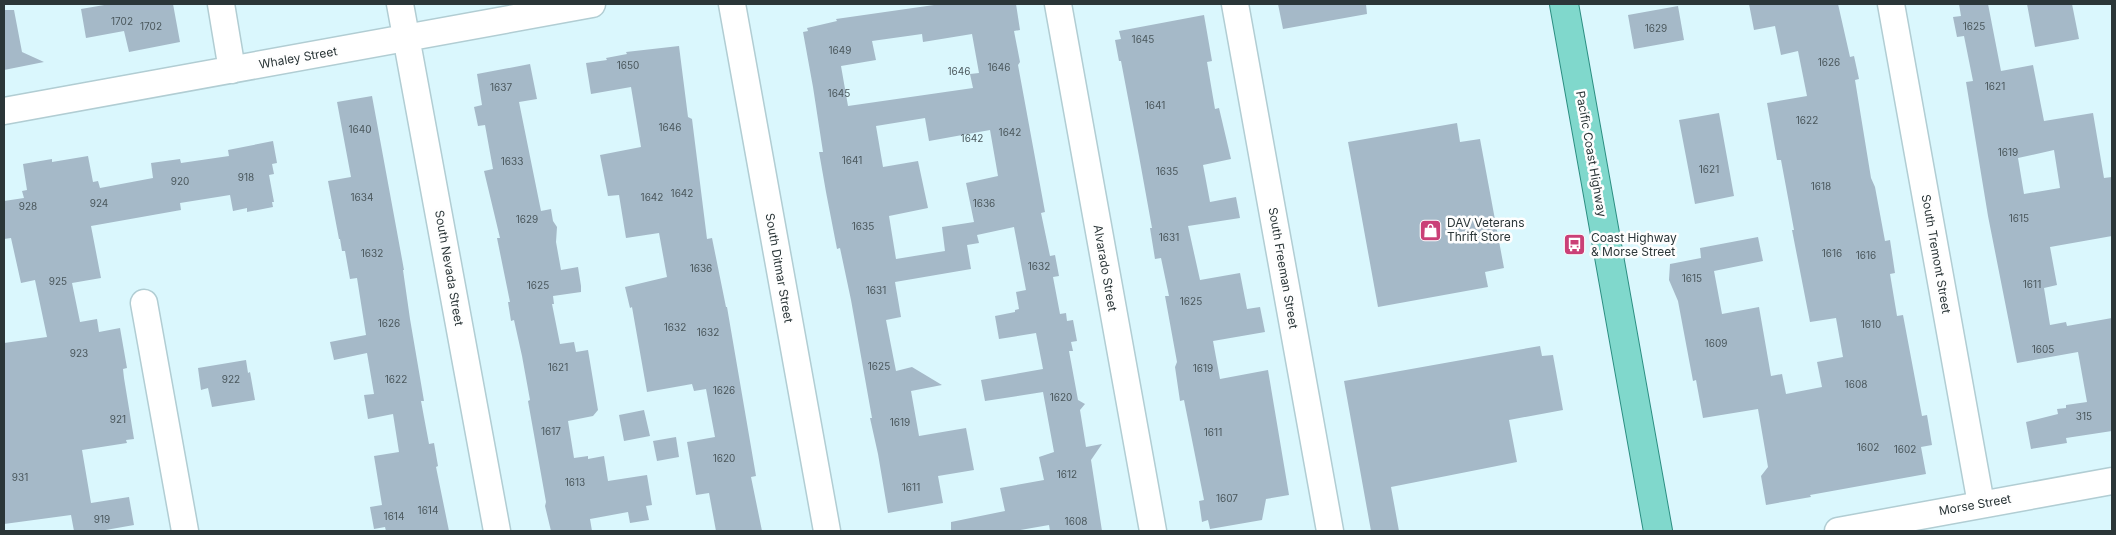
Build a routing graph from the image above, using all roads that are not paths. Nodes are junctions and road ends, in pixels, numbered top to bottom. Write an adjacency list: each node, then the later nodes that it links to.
1 (221, 4): 10 (street)
2 (400, 4): 9 (street, South Nevada Street)
3 (592, 4): 9 (street, Whaley Street)
4 (732, 4): 17 (street, South Ditmar Street)
5 (1058, 4): 18 (street, Alvarado Street)
6 (1235, 4): 19 (street, South Freeman Street)
7 (1564, 4): 20 (main road, Pacific Coast Highway)
8 (1891, 4): 14 (street, South Tremont Street)
9 (406, 38): 10 (street, Whaley Street); 16 (street, South Nevada Street)
10 (232, 70): 11 (street, Whaley Street)
11 (4, 111)
12 (144, 303): 15 (street)
13 (2112, 481): 14 (street, Morse Street)
14 (1981, 504): 21 (street, Morse Street)
15 (185, 531)
16 (497, 531)
17 (827, 531)
18 (1153, 531)
19 (1330, 531)
20 (1658, 531)
21 (1838, 531)

